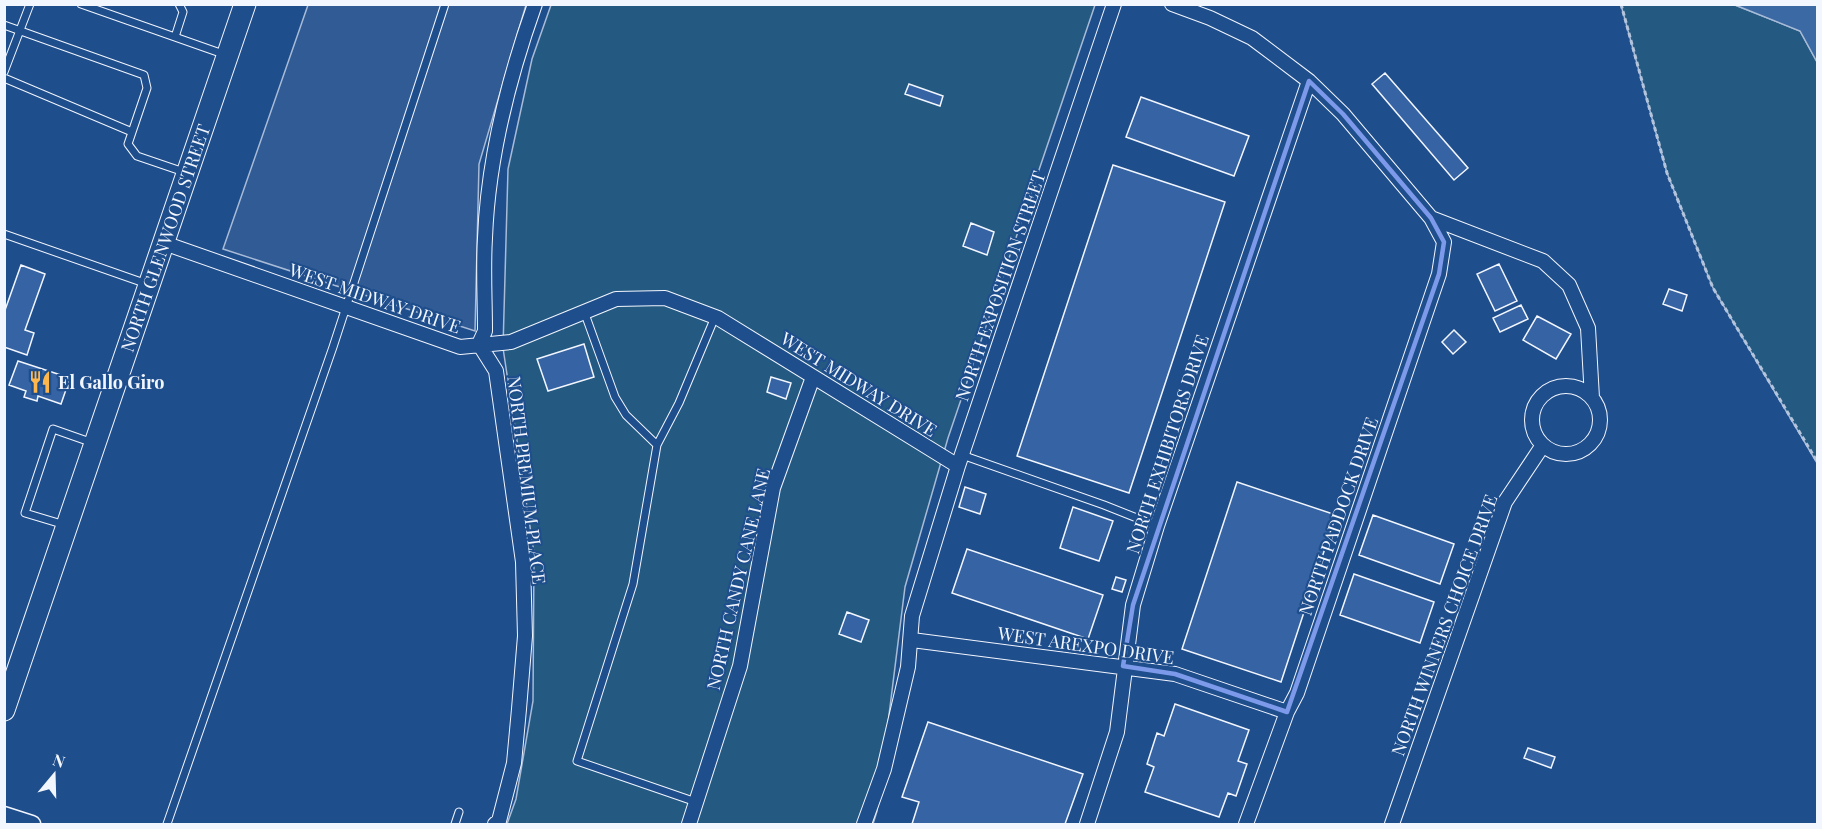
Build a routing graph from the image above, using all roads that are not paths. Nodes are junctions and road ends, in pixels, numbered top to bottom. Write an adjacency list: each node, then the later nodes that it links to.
1 (30, 4): 10 (lane)
2 (81, 4): 11 (lane)
3 (179, 4): 11 (lane)
4 (245, 4): 12 (main road, NORTH GLENWOOD STREET)
5 (445, 4): 22 (lane)
6 (535, 4): 25 (street)
7 (1114, 4): 31 (street, NORTH EXPOSITION STREET)
8 (1172, 4): 15 (street)
9 (4, 25): 10 (lane)
10 (20, 31): 13 (lane); 16 (lane)
11 (175, 38): 12 (lane)
12 (227, 56): 17 (main road, NORTH GLENWOOD STREET)
13 (4, 72)
14 (4, 78): 16 (lane)
15 (1308, 81): 18 (street); 33 (street, NORTH EXHIBITORS DRIVE)
16 (132, 132): 17 (lane)
17 (188, 173): 20 (main road, NORTH GLENWOOD STREET)
18 (1431, 218): 27 (street); 37 (street, NORTH PADDOCK DRIVE)
19 (4, 234): 21 (lane)
20 (164, 243): 21 (main road, NORTH GLENWOOD STREET); 22 (street, WEST MIDWAY DRIVE)
21 (149, 285): 28 (main road, NORTH GLENWOOD STREET)
22 (346, 308): 25 (street, WEST MIDWAY DRIVE); 42 (lane)
23 (585, 314): 24 (street, WEST MIDWAY DRIVE); 25 (street, WEST MIDWAY DRIVE); 29 (lane)
24 (715, 317): 26 (street, WEST MIDWAY DRIVE); 29 (lane)
25 (479, 344): 44 (street, NORTH PREMIUM PLACE)
26 (813, 376): 31 (street, WEST MIDWAY DRIVE); 38 (street, NORTH CANDY CANE LANE)
27 (1592, 398): 30 (street); 30 (street)
28 (95, 444): 32 (main road, NORTH GLENWOOD STREET); 32 (lane)
29 (657, 445): 38 (lane)
30 (1543, 445): 49 (street, NORTH WINNERS CHOICE DRIVE)
31 (960, 461): 33 (lane); 34 (street, NORTH EXPOSITION STREET)
32 (67, 526): 36 (main road, NORTH GLENWOOD STREET)
33 (1157, 526): 35 (street, NORTH EXHIBITORS DRIVE)
34 (912, 640): 35 (street, WEST AREXPO DRIVE); 46 (street, NORTH EXPOSITION STREET)
35 (1123, 666): 37 (street, WEST AREXPO DRIVE); 47 (street, NORTH EXHIBITORS DRIVE)
36 (4, 710)
37 (1287, 712): 48 (street, NORTH PADDOCK DRIVE)
38 (696, 802): 45 (street, NORTH CANDY CANE LANE)
39 (459, 812): 43 (lane)
40 (4, 815): 41 (street)
41 (32, 825)
42 (167, 825)
43 (455, 825)
44 (495, 825)
45 (689, 825)
46 (864, 825)
47 (1087, 825)
48 (1246, 825)
49 (1392, 825)

